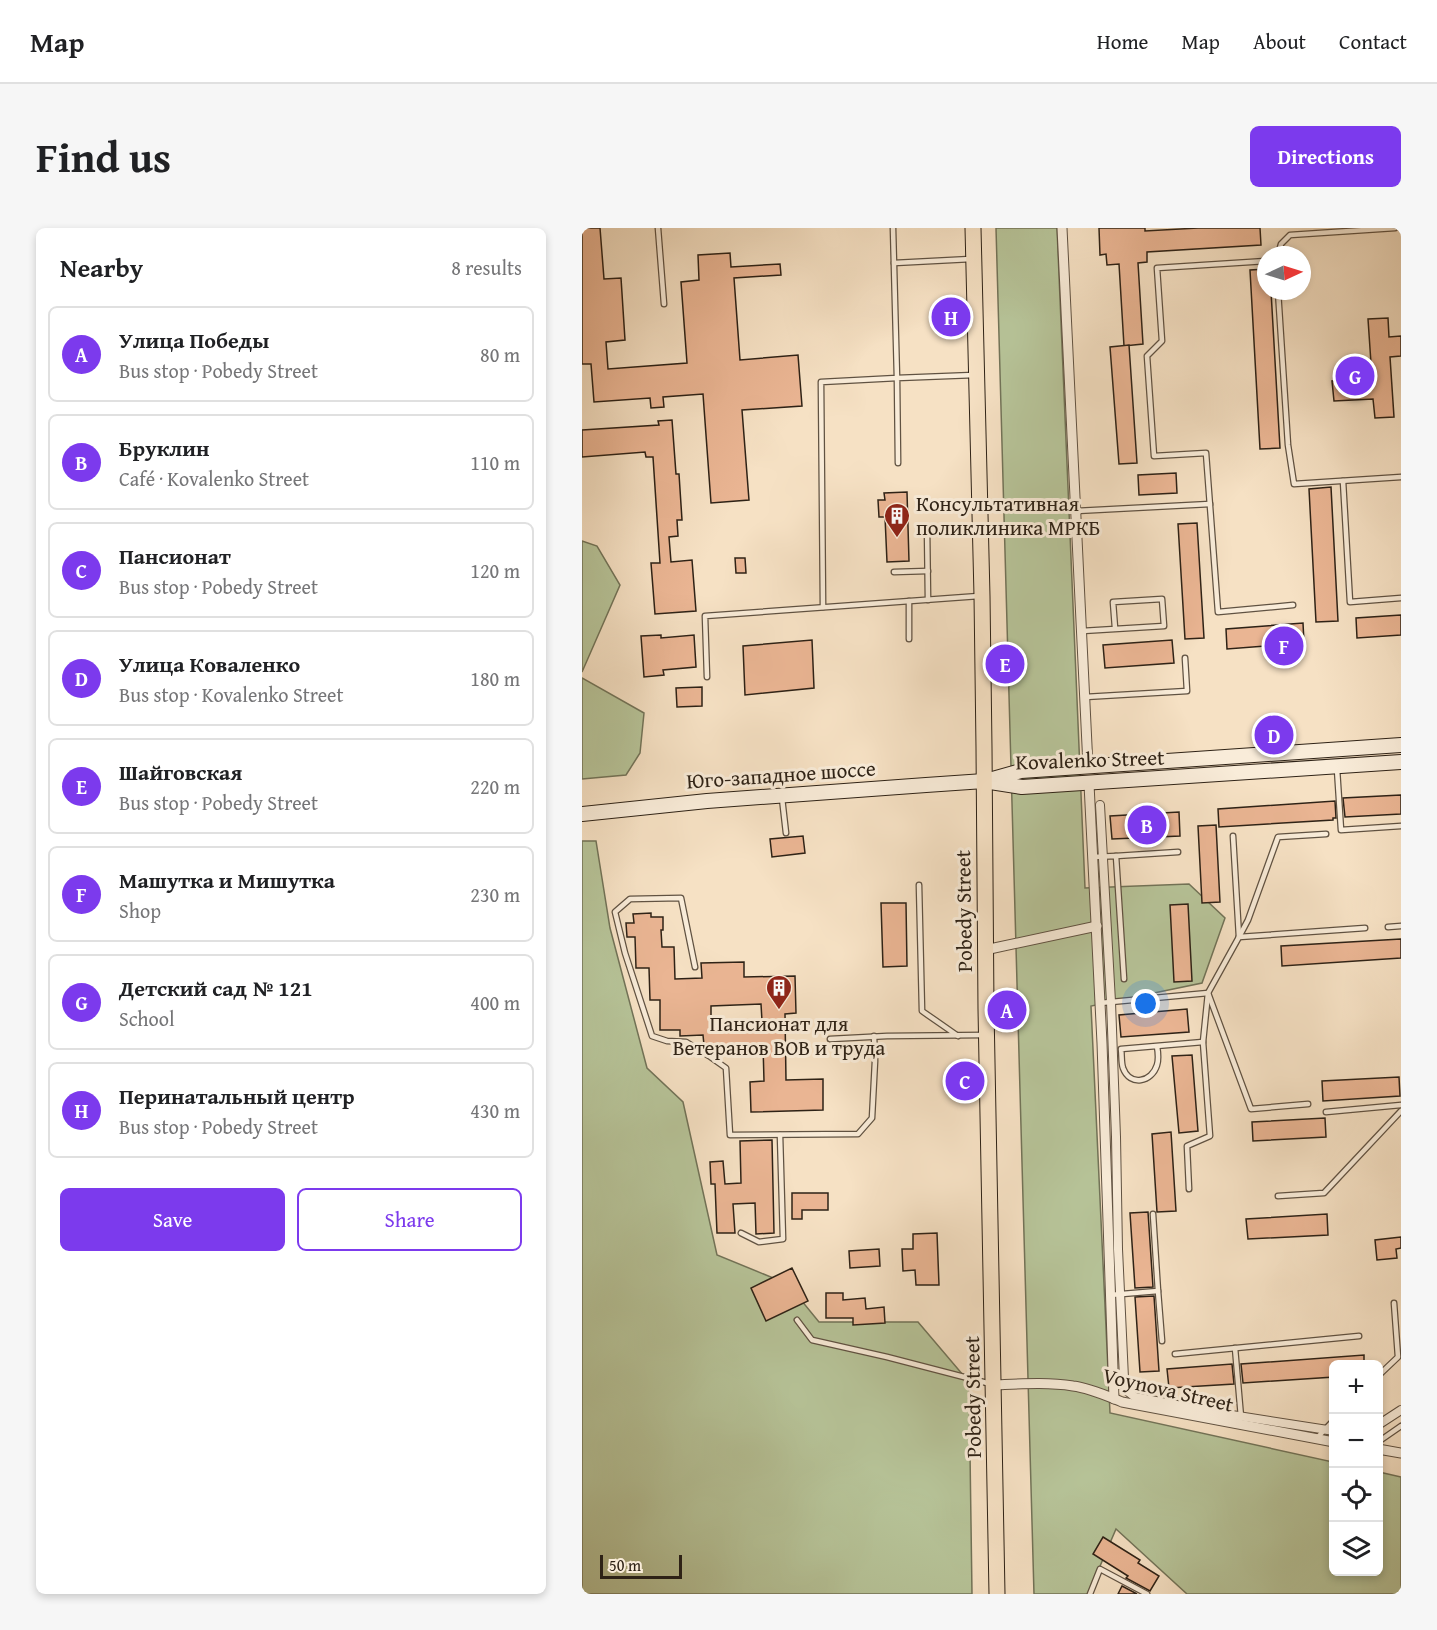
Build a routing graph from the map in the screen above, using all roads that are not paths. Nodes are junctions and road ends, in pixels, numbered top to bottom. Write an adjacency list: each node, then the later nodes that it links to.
1 (658, 228): 11 (lane)
2 (893, 228): 9 (lane)
3 (973, 228): 7 (main road, Pobedy Street)
4 (1062, 228): 18 (street)
5 (1395, 228): 6 (lane)
6 (1280, 246)
7 (974, 259): 9 (lane); 12 (main road, Pobedy Street)
8 (1257, 262): 17 (lane)
9 (894, 263): 13 (lane)
10 (1279, 300): 16 (lane)
11 (664, 304)
12 (976, 375): 13 (lane); 22 (main road, Pobedy Street)
13 (897, 378): 14 (lane); 27 (lane)
14 (898, 463)
15 (1401, 477): 16 (lane)
16 (1344, 482): 23 (lane)
17 (1210, 504): 18 (lane); 26 (lane)
18 (1076, 512): 29 (street)
19 (927, 527): 20 (lane)
20 (928, 571): 21 (lane); 24 (lane)
21 (894, 572)
22 (982, 596): 24 (lane); 38 (main road, Pobedy Street)
23 (1401, 598)
24 (928, 600): 25 (lane)
25 (909, 601): 27 (lane); 30 (lane)
26 (1293, 605)
27 (823, 607): 32 (lane)
28 (1115, 628): 28 (lane); 29 (lane)
29 (1082, 631): 33 (street)
30 (909, 639)
31 (1185, 658): 33 (lane)
32 (707, 677)
33 (1084, 697): 36 (street)
34 (1401, 745): 36 (main road, Kovalenko Street)
35 (1401, 762): 37 (main road, Kovalenko Street)
36 (1088, 765): 38 (main road, Kovalenko Street); 39 (main road)
37 (1336, 766): 39 (main road, Kovalenko Street); 43 (lane)
38 (984, 781): 39 (main road, Kovalenko Street); 40 (main road, Юго-западное шоссе); 56 (main road, Pobedy Street)
39 (1089, 783): 49 (street)
40 (782, 796): 42 (main road, Юго-западное шоссе); 44 (lane)
41 (1100, 805): 49 (street)
42 (582, 814)
43 (1401, 826)
44 (786, 833)
45 (1326, 834): 55 (lane)
46 (1233, 836): 55 (lane)
47 (1178, 852): 48 (lane)
48 (1116, 856): 49 (lane); 58 (lane)
49 (1098, 857): 51 (street); 60 (street)
50 (919, 885): 64 (lane)
51 (1097, 926): 56 (street); 61 (street)
52 (1401, 926): 54 (lane)
53 (1365, 927): 55 (lane)
54 (1388, 927)
55 (1239, 937): 59 (lane)
56 (985, 950): 62 (main road, Pobedy Street)
57 (695, 968): 72 (lane)
58 (1124, 979)
59 (1208, 993): 60 (lane); 66 (lane); 68 (lane)
60 (1111, 1002): 61 (lane); 78 (street)
61 (1100, 1003): 78 (street)
62 (986, 1035): 64 (lane); 86 (main road, Pobedy Street)
63 (874, 1036): 64 (lane); 65 (lane); 72 (lane)
64 (957, 1036)
65 (830, 1039)
66 (1203, 1042): 67 (lane); 73 (lane)
67 (1157, 1046): 67 (lane)
68 (1308, 1104)
69 (1401, 1105): 71 (lane)
70 (1401, 1111): 74 (lane)
71 (1326, 1112)
72 (780, 1135): 76 (lane)
73 (1189, 1189)
74 (1278, 1196)
75 (1153, 1214): 77 (lane)
76 (741, 1233)
77 (1158, 1291): 78 (lane); 82 (lane)
78 (1115, 1295): 87 (street); 89 (street)
79 (1394, 1303): 85 (lane)
80 (797, 1320): 86 (lane)
81 (1359, 1336): 83 (lane)
82 (1162, 1341)
83 (1234, 1348): 84 (lane); 89 (lane)
84 (1175, 1354)
85 (1383, 1371)
86 (993, 1385): 87 (street, Voynova Street); 100 (main road, Pobedy Street)
87 (1114, 1398): 89 (street, Voynova Street)
88 (1401, 1410): 90 (street)
89 (1242, 1421): 93 (street); 95 (street, Voynova Street)
90 (1383, 1422)
91 (1329, 1424): 93 (lane)
92 (1401, 1426): 96 (lane)
93 (1324, 1429): 94 (street); 95 (lane)
94 (1329, 1430)
95 (1316, 1439): 97 (street, Voynova Street)
96 (1383, 1439)
97 (1329, 1441)
98 (1383, 1450): 99 (street)
99 (1401, 1454)
100 (997, 1594)
101 (1090, 1594): 102 (lane)
102 (1147, 1594)

